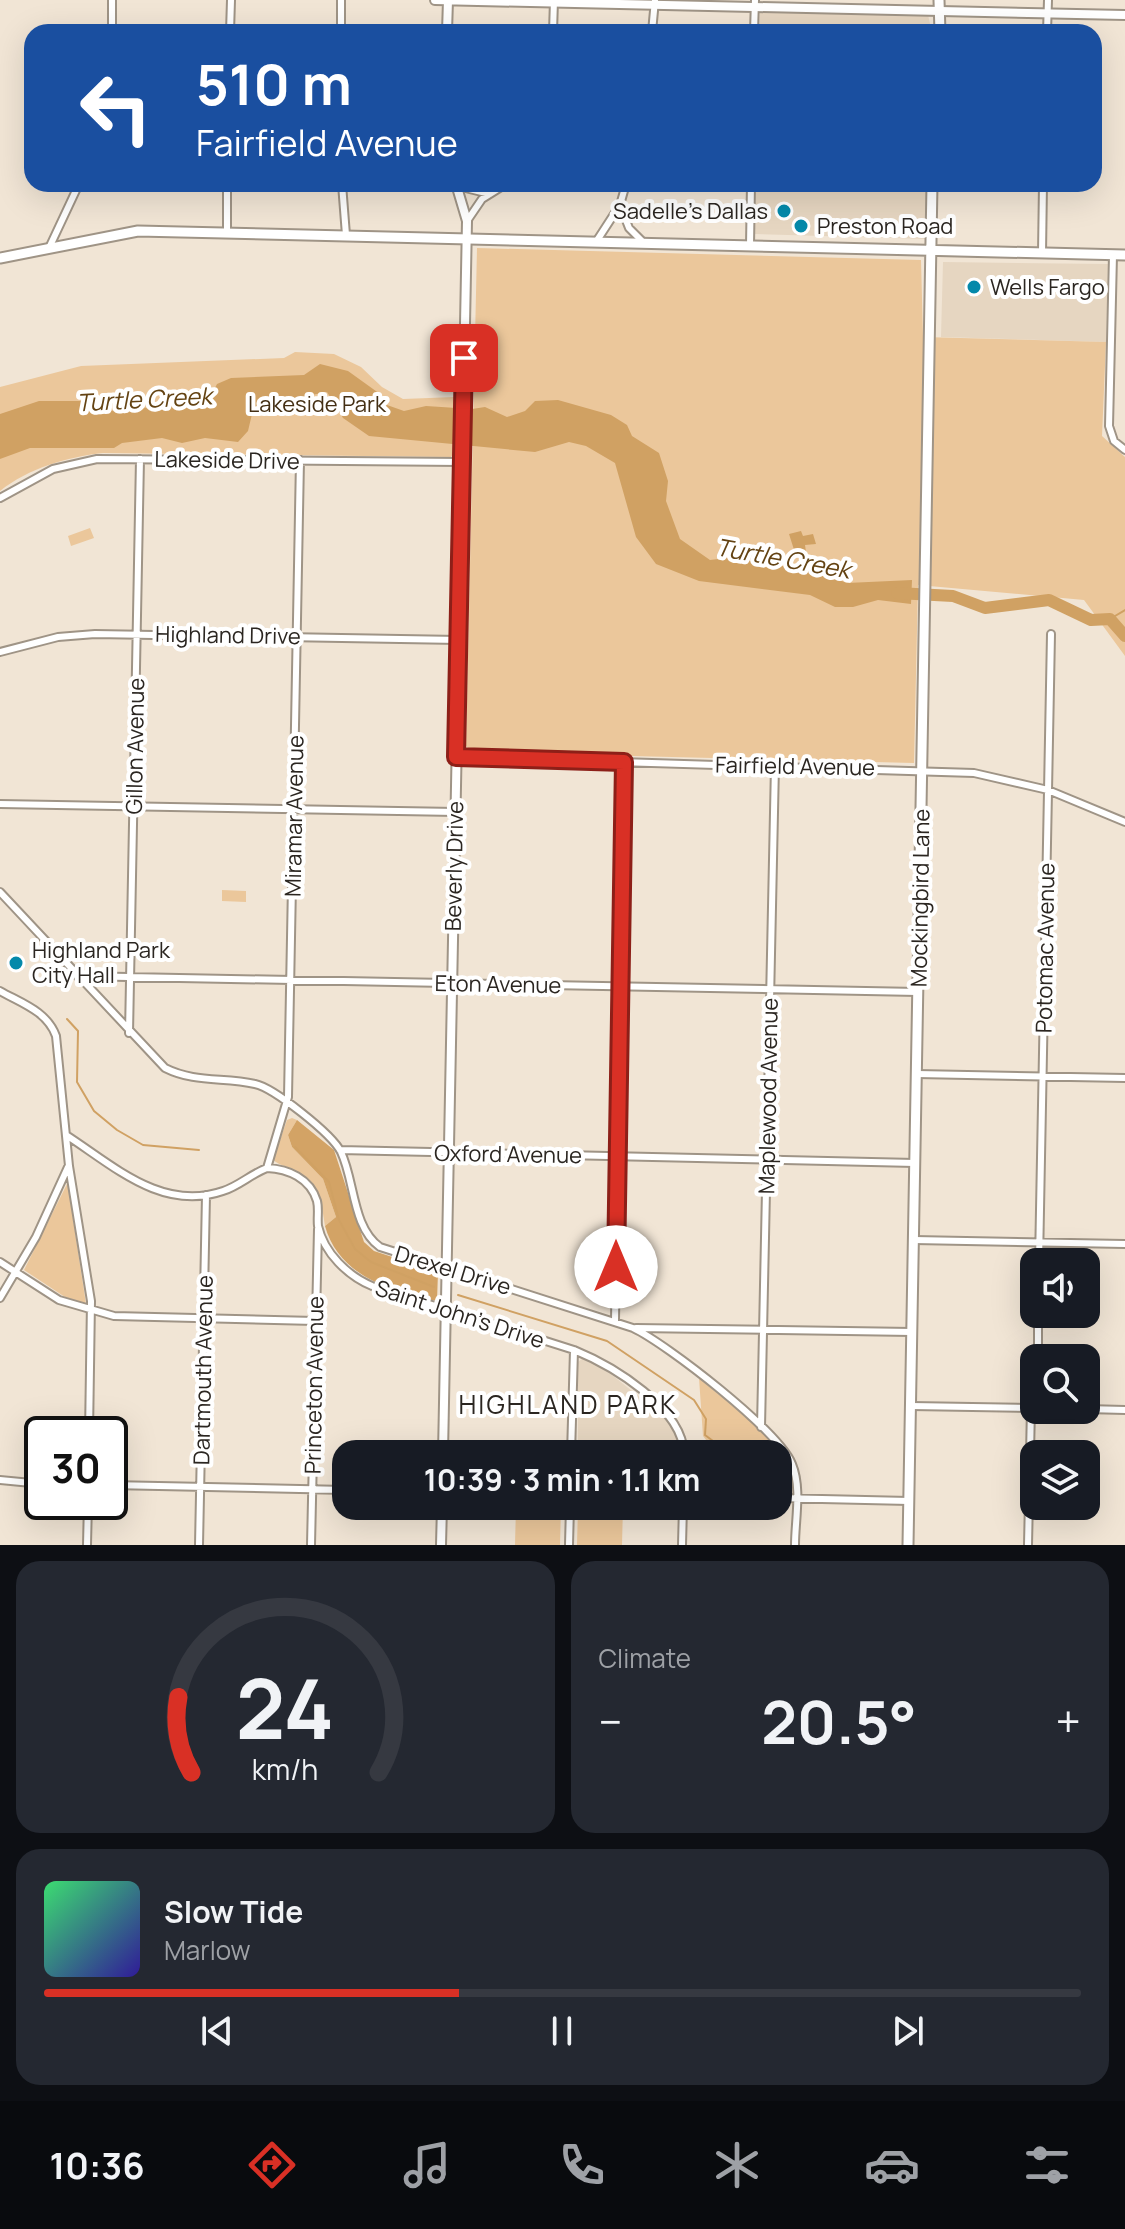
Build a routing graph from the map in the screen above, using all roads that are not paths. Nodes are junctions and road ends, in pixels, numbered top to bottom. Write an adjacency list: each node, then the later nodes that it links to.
1 (112, 0): 14 (street)
2 (231, 0): 15 (street)
3 (341, 0): 16 (street)
4 (435, 0): 5 (street)
5 (448, 0): 7 (street); 17 (street)
6 (1048, 0): 12 (street)
7 (554, 1): 8 (street); 18 (street)
8 (654, 2): 9 (street); 19 (street)
9 (755, 3): 10 (street); 20 (street)
10 (855, 4): 11 (street)
11 (939, 5): 12 (street)
12 (1048, 13): 13 (street); 21 (street)
13 (1125, 15)
14 (112, 24)
15 (230, 24)
16 (341, 24)
17 (447, 24)
18 (553, 24)
19 (653, 24)
20 (754, 24)
21 (1047, 24)
22 (75, 192): 41 (street)
23 (227, 192): 35 (street)
24 (343, 192): 36 (street)
25 (458, 192): 34 (street, Beverly Drive)
26 (482, 192): 32 (street)
27 (493, 192): 32 (street)
28 (624, 192): 33 (street)
29 (751, 192): 40 (street)
30 (935, 192): 42 (main road, Mockingbird Lane)
31 (1043, 192): 43 (street)
32 (490, 194): 34 (street)
33 (620, 205): 38 (street); 39 (street)
34 (467, 221): 37 (street, Beverly Drive)
35 (227, 232): 36 (main road); 41 (main road)
36 (346, 235): 37 (main road)
37 (467, 239): 38 (main road); 50 (street, Beverly Drive)
38 (596, 242): 39 (main road)
39 (644, 243): 40 (main road)
40 (750, 245): 42 (main road)
41 (49, 248): 46 (main road)
42 (934, 250): 43 (main road); 60 (main road, Mockingbird Lane)
43 (1042, 253): 44 (main road)
44 (1113, 255): 45 (main road); 47 (street)
45 (1125, 255)
46 (0, 258)
47 (1125, 450)
48 (140, 459): 49 (street, Lakeside Drive); 51 (street, Lakeside Drive); 52 (street, Gillon Avenue)
49 (300, 460): 50 (street, Lakeside Drive); 54 (street, Miramar Avenue)
50 (462, 462): 55 (street, Beverly Drive)
51 (0, 498)
52 (137, 634): 54 (street, Highland Drive); 56 (street, Highland Drive); 63 (street, Gillon Avenue)
53 (1051, 634): 61 (street, Potomac Avenue)
54 (297, 637): 55 (street, Highland Drive); 64 (street, Miramar Avenue)
55 (459, 640): 57 (street, Beverly Drive)
56 (0, 652)
57 (456, 757): 58 (street, Fairfield Avenue); 65 (street, Beverly Drive)
58 (624, 762): 59 (street, Fairfield Avenue); 72 (street)
59 (775, 765): 60 (street, Fairfield Avenue); 73 (street, Maplewood Avenue)
60 (922, 770): 61 (street, Fairfield Avenue); 75 (main road, Mockingbird Lane)
61 (1048, 790): 66 (street, Fairfield Avenue); 78 (street, Potomac Avenue)
62 (0, 804): 63 (street)
63 (134, 807): 64 (street); 69 (street, Gillon Avenue)
64 (293, 809): 65 (street); 70 (street, Miramar Avenue)
65 (456, 812): 71 (street, Beverly Drive)
66 (1125, 822)
67 (0, 892): 68 (street)
68 (77, 976): 69 (street, Eton Avenue); 76 (street)
69 (130, 976): 70 (street, Eton Avenue); 76 (street, Gillon Avenue)
70 (290, 979): 71 (street, Eton Avenue); 80 (street, Miramar Avenue)
71 (452, 983): 72 (street, Eton Avenue); 83 (street, Beverly Drive)
72 (620, 985): 73 (street, Eton Avenue); 84 (street)
73 (771, 989): 75 (street, Eton Avenue); 85 (street, Maplewood Avenue)
74 (0, 991): 81 (street)
75 (918, 992): 77 (main road, Mockingbird Lane)
76 (129, 1033): 80 (street)
77 (917, 1074): 78 (street); 86 (main road, Mockingbird Lane)
78 (1043, 1076): 79 (street); 92 (street, Potomac Avenue)
79 (1125, 1078)
80 (287, 1104): 82 (street); 88 (street, Miramar Avenue)
81 (66, 1135): 87 (street); 89 (street)
82 (340, 1150): 83 (street, Oxford Avenue); 96 (street, Drexel Drive)
83 (449, 1153): 84 (street, Oxford Avenue); 96 (street, Beverly Drive)
84 (617, 1157): 85 (street, Oxford Avenue); 103 (street)
85 (767, 1160): 86 (street, Oxford Avenue); 105 (street, Maplewood Avenue)
86 (915, 1163): 91 (main road, Mockingbird Lane)
87 (69, 1166): 97 (street); 100 (street)
88 (267, 1168): 89 (street); 90 (street, Saint John's Drive)
89 (206, 1195): 101 (street, Dartmouth Avenue)
90 (318, 1225): 99 (street, Saint John's Drive); 102 (street, Princeton Avenue)
91 (914, 1240): 92 (street); 106 (main road, Mockingbird Lane)
92 (1040, 1242): 93 (street); 94 (street, Potomac Avenue)
93 (1125, 1244)
94 (1040, 1248)
95 (0, 1262): 97 (street)
96 (446, 1269): 99 (street, Beverly Drive); 103 (street, Drexel Drive)
97 (16, 1273): 98 (street); 100 (street)
98 (0, 1298)
99 (445, 1310): 107 (street, Saint John's Drive); 115 (street, Beverly Drive)
100 (92, 1312): 101 (street); 112 (street)
101 (204, 1320): 102 (street); 121 (street, Dartmouth Avenue)
102 (315, 1321): 122 (street, Princeton Avenue)
103 (615, 1321): 104 (street, Drexel Drive)
104 (633, 1328): 105 (street); 114 (street, Drexel Drive)
105 (763, 1329): 106 (street); 114 (street, Maplewood Avenue)
106 (912, 1332): 108 (main road, Mockingbird Lane)
107 (574, 1350): 116 (street); 117 (street, Saint John's Drive)
108 (911, 1406): 109 (street); 126 (main road, Mockingbird Lane)
109 (1020, 1408)
110 (1100, 1409): 111 (street)
111 (1125, 1410)
112 (89, 1416)
113 (1032, 1424): 139 (street)
114 (761, 1427): 125 (street, Drexel Drive)
115 (443, 1440)
116 (571, 1440)
117 (683, 1440)
118 (0, 1480): 119 (street)
119 (24, 1482)
120 (128, 1485): 121 (street)
121 (200, 1487): 122 (street); 132 (street, Dartmouth Avenue)
122 (312, 1489): 123 (street); 133 (street, Princeton Avenue)
123 (332, 1490)
124 (792, 1498): 125 (street)
125 (796, 1498): 126 (street); 137 (street, Drexel Drive)
126 (909, 1501): 138 (main road, Mockingbird Lane)
127 (88, 1520): 131 (street)
128 (442, 1520): 134 (street)
129 (570, 1520): 135 (street)
130 (683, 1520): 136 (street)
131 (87, 1545)
132 (199, 1545)
133 (311, 1545)
134 (441, 1545)
135 (569, 1545)
136 (682, 1545)
137 (795, 1545)
138 (908, 1545)
139 (1028, 1545)

